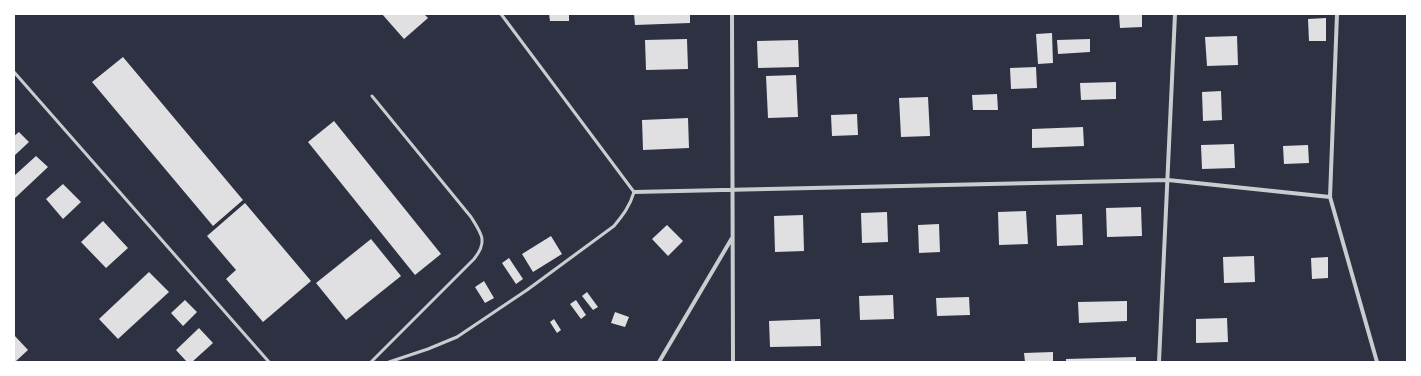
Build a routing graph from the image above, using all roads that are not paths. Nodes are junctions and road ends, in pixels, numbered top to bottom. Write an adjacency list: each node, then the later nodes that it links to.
1 (501, 14): 9 (lane)
2 (732, 14): 8 (street)
3 (1175, 14): 7 (street)
4 (1338, 14): 10 (street)
5 (14, 72): 12 (lane)
6 (372, 96): 13 (lane)
7 (1168, 180): 8 (street); 10 (street); 17 (street)
8 (733, 190): 9 (street); 11 (street)
9 (634, 192): 14 (lane)
10 (1330, 197): 18 (street)
11 (732, 238): 15 (street); 16 (street)
12 (269, 362)
13 (371, 362)
14 (389, 362)
15 (659, 362)
16 (733, 362)
17 (1159, 362)
18 (1377, 362)

